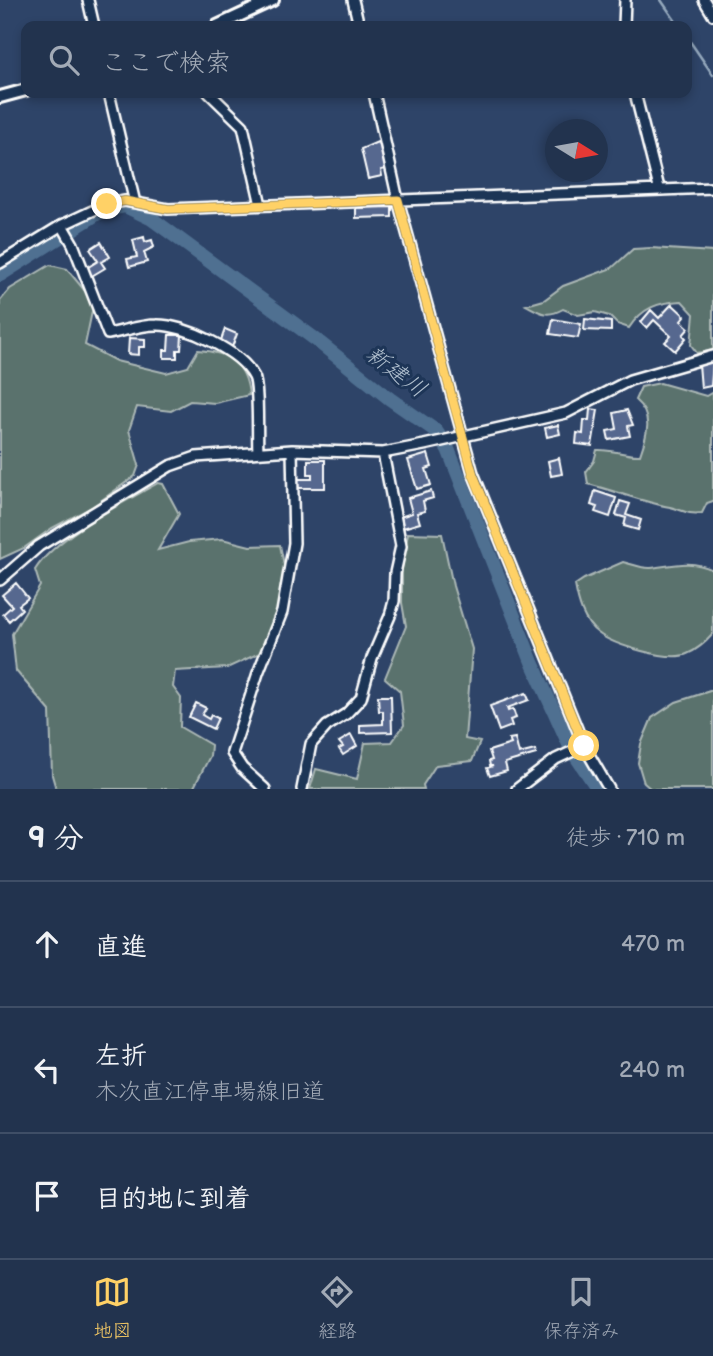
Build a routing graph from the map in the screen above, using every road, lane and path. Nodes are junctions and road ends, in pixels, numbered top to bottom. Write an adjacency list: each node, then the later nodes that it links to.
1 (88, 0): 7 (street)
2 (273, 0): 8 (main road)
3 (353, 0): 9 (street)
4 (625, 0): 10 (street)
5 (704, 0): 6 (street)
6 (713, 15)
7 (93, 21)
8 (228, 21)
9 (358, 21)
10 (624, 21)
11 (21, 91): 12 (main road)
12 (0, 97)
13 (110, 98): 20 (street)
14 (214, 98): 21 (street)
15 (375, 98): 19 (street)
16 (636, 98): 17 (street)
17 (659, 188): 18 (street); 19 (street)
18 (713, 188)
19 (398, 200): 21 (street); 25 (street)
20 (135, 203): 21 (street); 22 (street)
21 (261, 205)
22 (62, 225): 23 (street); 27 (street)
23 (0, 263)
24 (713, 356): 25 (street)
25 (459, 437): 28 (street); 30 (street)
26 (292, 450): 27 (street); 28 (street); 31 (street)
27 (258, 452): 29 (street)
28 (383, 453): 32 (street)
29 (0, 580)
30 (582, 747): 33 (street); 34 (street)
31 (265, 789)
32 (302, 789)
33 (517, 789)
34 (609, 789)

